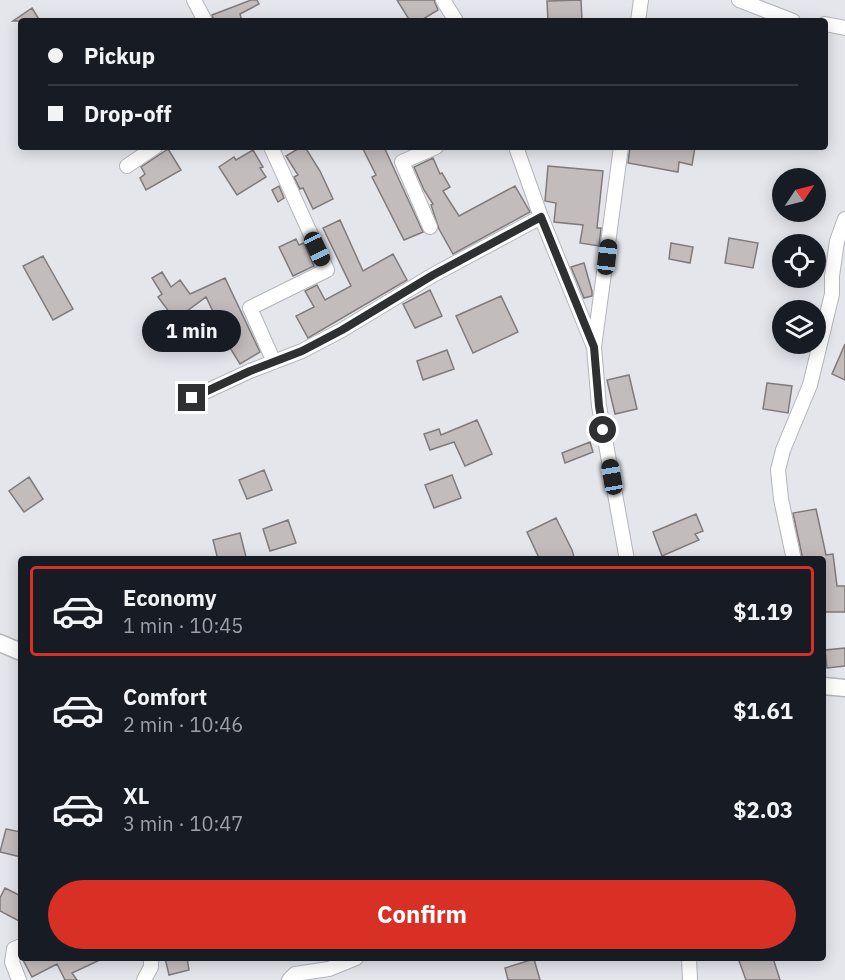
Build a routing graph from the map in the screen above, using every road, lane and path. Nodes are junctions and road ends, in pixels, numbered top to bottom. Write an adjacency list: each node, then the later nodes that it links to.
1 (194, 0): 5 (street)
2 (443, 0): 6 (street)
3 (640, 0): 7 (street)
4 (739, 0): 8 (street)
5 (203, 18)
6 (454, 18)
7 (638, 18)
8 (785, 18)
9 (828, 25): 10 (street)
10 (845, 28)
11 (150, 150): 16 (street)
12 (272, 150): 21 (street)
13 (429, 150): 19 (street)
14 (517, 150): 17 (street)
15 (621, 150): 20 (street)
16 (128, 165)
17 (541, 217): 20 (street); 21 (street)
18 (845, 219): 24 (street)
19 (430, 227)
20 (594, 347): 23 (street)
21 (273, 362): 22 (street)
22 (192, 398)
23 (626, 556)
24 (793, 556)
25 (0, 643): 26 (street)
26 (18, 651)
27 (826, 686): 28 (street)
28 (845, 688)
29 (18, 948): 33 (street)
30 (151, 961): 34 (street)
31 (349, 961): 35 (street)
32 (688, 961): 36 (street)
33 (19, 980)
34 (144, 980)
35 (289, 980)
36 (690, 980)

